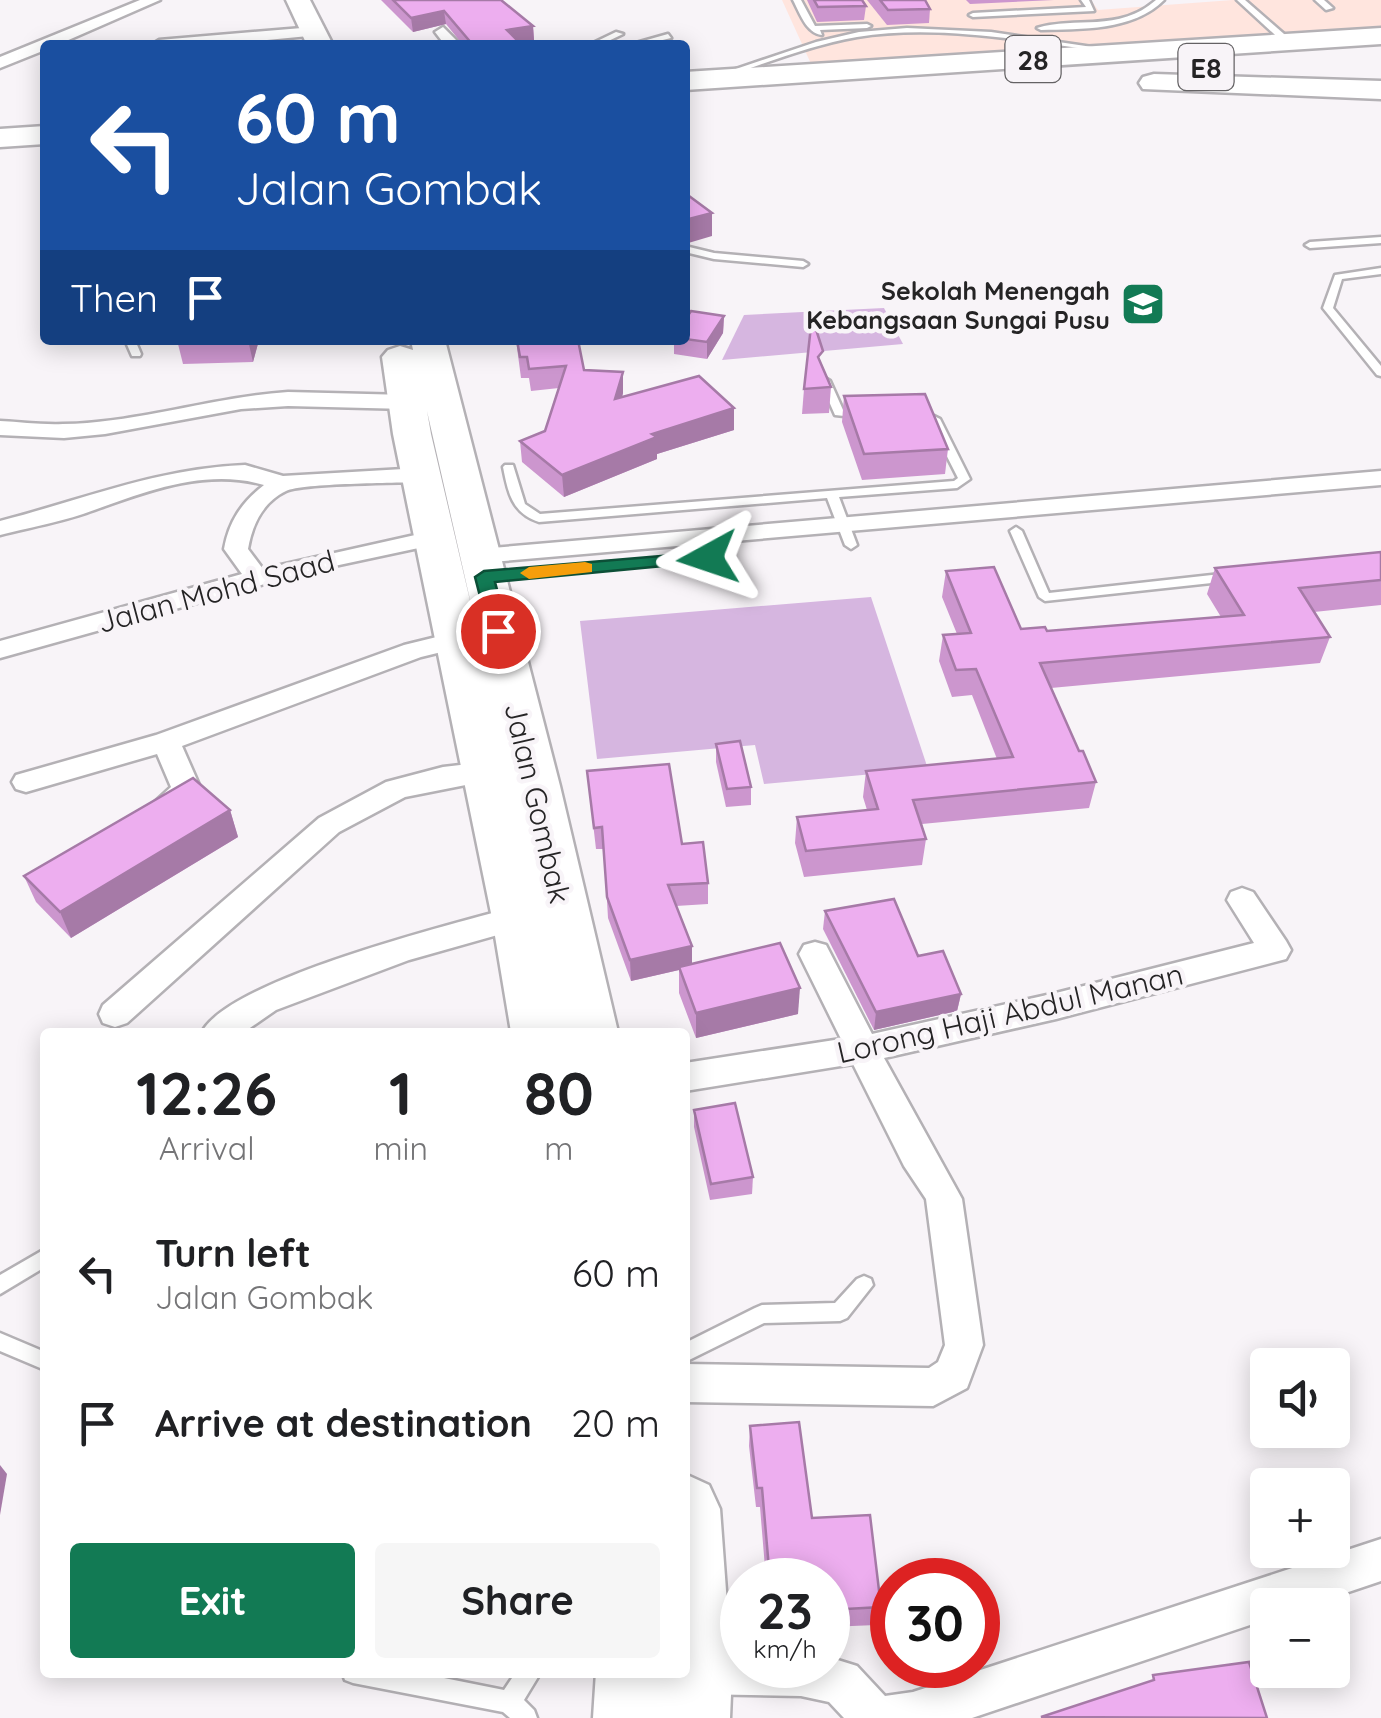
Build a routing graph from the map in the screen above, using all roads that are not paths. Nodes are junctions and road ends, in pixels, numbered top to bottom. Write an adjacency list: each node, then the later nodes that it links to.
1 (154, 0): 22 (street)
2 (298, 0): 21 (main road)
3 (797, 0): 14 (lane)
4 (966, 0): 13 (lane)
5 (1008, 0): 12 (lane)
6 (1085, 0): 12 (lane)
7 (1160, 0): 16 (lane)
8 (1241, 0): 27 (lane)
9 (1319, 0): 10 (lane)
10 (1329, 8)
11 (868, 12): 15 (lane)
12 (1018, 13): 13 (lane); 16 (lane)
13 (973, 14): 18 (lane)
14 (812, 28): 15 (lane); 26 (lane)
15 (878, 28): 18 (lane); 26 (lane)
16 (1042, 28): 28 (lane)
17 (620, 34): 24 (lane)
18 (983, 34): 28 (lane)
19 (668, 36): 25 (lane)
20 (1381, 36): 27 (highway, 28)
21 (331, 39): 23 (street)
22 (56, 40)
23 (302, 40)
24 (605, 40)
25 (652, 40)
26 (831, 40): 36 (lane)
27 (1289, 43): 33 (highway, 28)
28 (1070, 45): 33 (lane)
29 (40, 47): 31 (street)
30 (1381, 48): 32 (highway, 28)
31 (0, 63)
32 (1032, 71): 34 (highway, E8); 35 (highway, 28)
33 (1125, 72): 35 (highway); 36 (highway, 28); 37 (highway)
34 (1381, 72)
35 (894, 79): 36 (highway, 28)
36 (693, 85)
37 (1381, 90)
38 (40, 125): 39 (highway)
39 (0, 128)
40 (40, 135): 41 (highway)
41 (0, 138)
42 (1381, 240): 43 (lane)
43 (1310, 245)
44 (690, 250): 45 (lane)
45 (803, 264)
46 (1381, 271): 51 (lane)
47 (132, 345): 50 (lane)
48 (399, 345): 53 (main road, Jalan Gombak)
49 (429, 345): 68 (main road, Jalan Gombak)
50 (136, 354)
51 (1381, 372)
52 (825, 382): 55 (lane)
53 (407, 402): 56 (street); 58 (main road, Jalan Gombak)
54 (921, 412): 61 (lane)
55 (867, 416)
56 (0, 428)
57 (509, 467): 61 (lane)
58 (421, 475): 60 (street); 67 (main road, Jalan Gombak)
59 (1381, 478): 62 (street)
60 (282, 483): 64 (street); 70 (street)
61 (832, 493): 66 (lane)
62 (1293, 496): 63 (street); 65 (street); 66 (street)
63 (1381, 499)
64 (0, 528)
65 (1016, 531): 66 (street); 69 (lane)
66 (848, 535): 68 (street)
67 (434, 538): 70 (street, Jalan Mohd Saad); 71 (main road, Jalan Gombak)
68 (482, 567): 83 (main road, Jalan Gombak)
69 (1238, 576)
70 (257, 578): 72 (street, Jalan Mohd Saad)
71 (457, 640): 73 (street); 74 (main road, Jalan Gombak)
72 (0, 650)
73 (166, 742): 75 (street); 76 (street)
74 (486, 772): 78 (main road, Jalan Gombak); 80 (street)
75 (26, 782)
76 (144, 819)
77 (1242, 900): 84 (street, Lorong Haji Abdul Manan)
78 (518, 918): 81 (street); 82 (main road, Jalan Gombak)
79 (816, 954): 84 (street)
80 (114, 1014)
81 (226, 1028)
82 (538, 1028)
83 (590, 1028)
84 (863, 1049): 85 (street, Lorong Haji Abdul Manan); 92 (street)
85 (690, 1076)
86 (40, 1259): 87 (lane)
87 (0, 1285)
88 (864, 1285): 90 (lane)
89 (0, 1342): 91 (lane)
90 (690, 1350)
91 (40, 1359)
92 (690, 1383)
93 (1381, 1560): 100 (street)
94 (380, 1678): 97 (lane)
95 (528, 1678): 97 (lane)
96 (673, 1687): 98 (main road); 99 (street)
97 (518, 1710)
98 (630, 1718)
99 (875, 1718)
100 (887, 1718)

